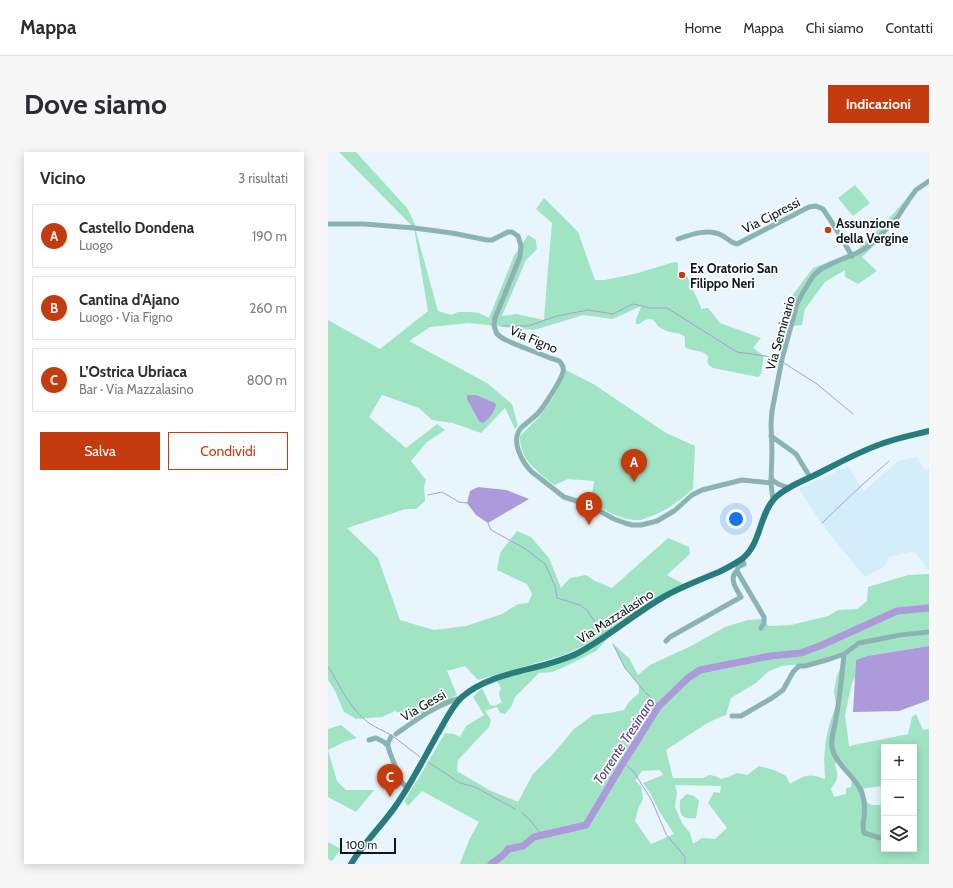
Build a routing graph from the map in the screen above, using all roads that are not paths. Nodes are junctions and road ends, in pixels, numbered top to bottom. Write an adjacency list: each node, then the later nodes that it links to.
1 (929, 181): 4 (street, Via Seminario)
2 (328, 224): 8 (street, Via Figno)
3 (678, 239): 4 (street, Via Cipressi)
4 (852, 256): 6 (street, Via Seminario)
5 (929, 431): 7 (main road, Via Mazzalasino)
6 (771, 436): 7 (street); 8 (street, Via Seminario)
7 (810, 477): 9 (main road, Via Mazzalasino)
8 (771, 481): 9 (street); 10 (street, Via Seminario)
9 (789, 488): 10 (main road, Via Mazzalasino)
10 (772, 501): 11 (main road, Via Mazzalasino)
11 (742, 559): 12 (street); 17 (main road, Via Mazzalasino)
12 (737, 571): 13 (street); 15 (street)
13 (761, 628)
14 (929, 632): 16 (street)
15 (666, 641)
16 (844, 654): 18 (street); 24 (street)
17 (461, 698): 19 (street, Via Gessi); 23 (main road, Via Mazzalasino)
18 (732, 716)
19 (396, 734)
20 (391, 738): 22 (street)
21 (369, 740): 22 (street)
22 (388, 746): 23 (street)
23 (408, 788): 25 (main road, Via Mazzalasino)
24 (881, 838)
25 (351, 864)

